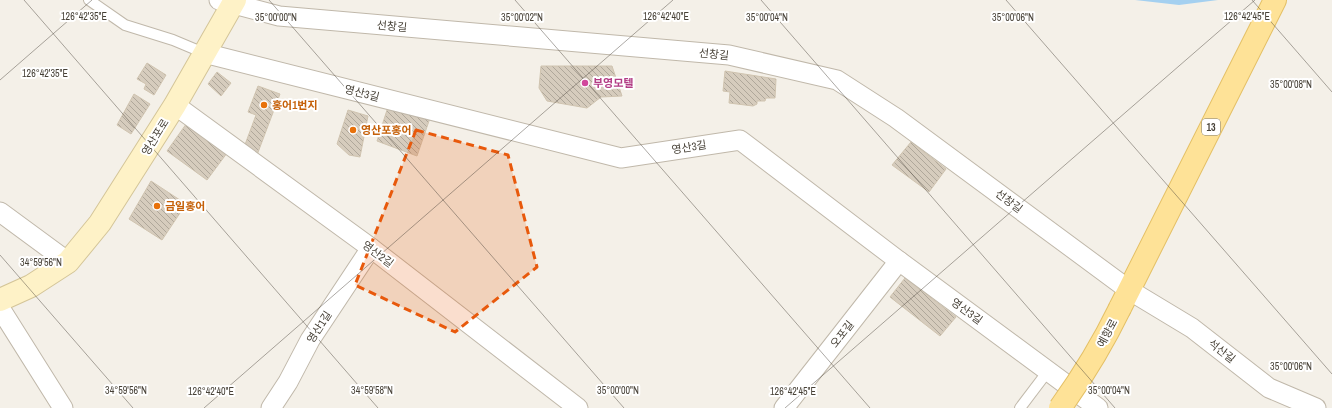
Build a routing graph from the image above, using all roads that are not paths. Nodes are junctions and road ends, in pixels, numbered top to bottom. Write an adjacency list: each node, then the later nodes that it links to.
1 (89, 0): 4 (lane)
2 (1275, 0): 10 (main road, 예향로 / 13)
3 (228, 2): 4 (street, 영산포로); 10 (street, 선창길)
4 (204, 53): 5 (street, 영산포로); 8 (street, 영산3길)
5 (175, 105): 7 (street, 영산2길); 9 (street, 영산포로)
6 (0, 212): 9 (street)
7 (372, 248): 16 (street, 영산1길); 17 (street, 영산2길)
8 (899, 260): 13 (street, 영산3길); 18 (street, 오포길)
9 (68, 262): 11 (street, 영산포로)
10 (1124, 299): 20 (main road, 예향로 / 13, bridge); 21 (street, 석산길)
11 (0, 300)
12 (0, 308): 15 (street)
13 (1048, 371): 14 (street, 영산3길); 19 (lane)
14 (1095, 407)
15 (62, 408)
16 (271, 408)
17 (578, 408)
18 (784, 408)
19 (1020, 408)
20 (1060, 408)
21 (1316, 408)

